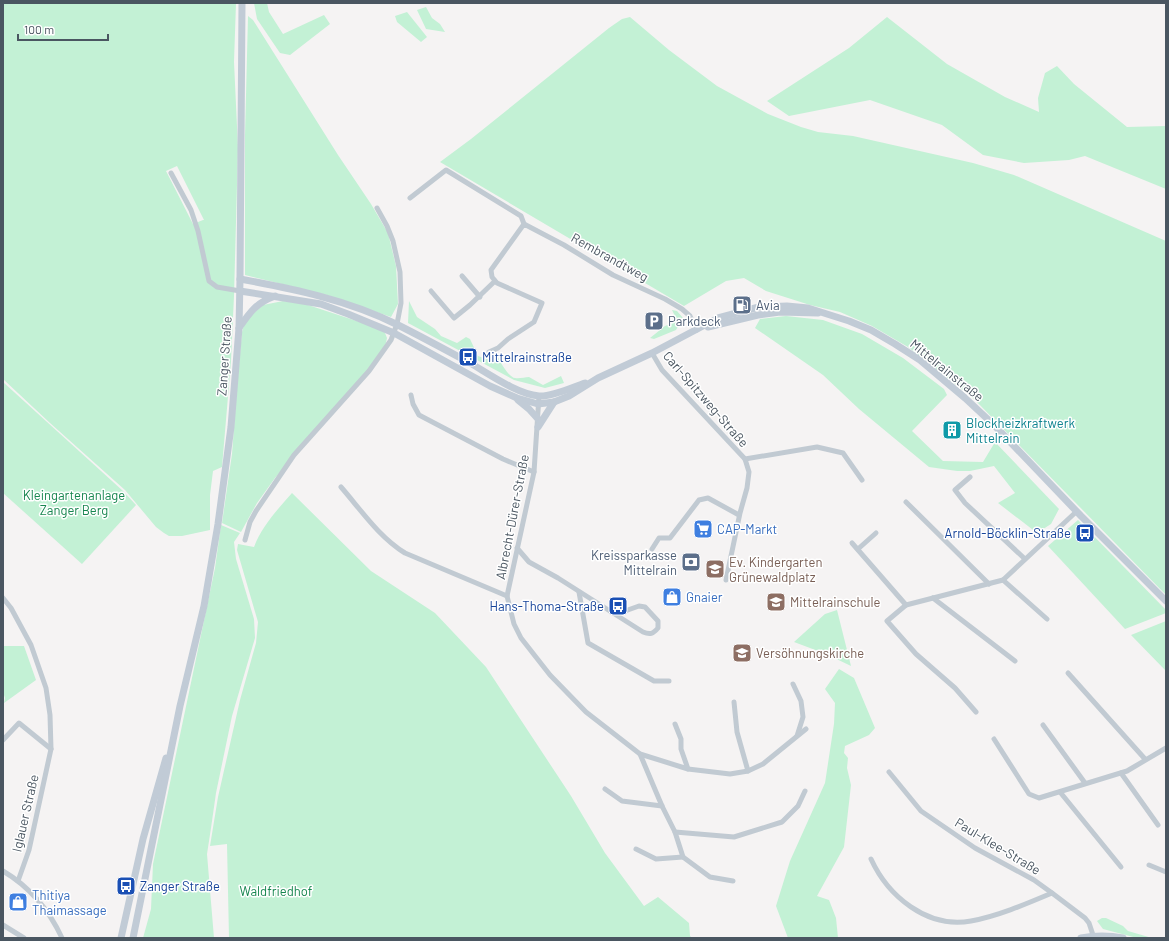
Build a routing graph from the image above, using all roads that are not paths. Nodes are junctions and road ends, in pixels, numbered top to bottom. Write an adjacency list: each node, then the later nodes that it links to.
1 (242, 3): 7 (street, Zanger Straße)
2 (171, 173): 9 (street)
3 (410, 198): 5 (street, Rembrandtweg)
4 (377, 208): 13 (street)
5 (524, 224): 8 (street); 15 (street, Rembrandtweg)
6 (462, 276): 12 (street)
7 (240, 279): 9 (street, Zanger Straße); 13 (street)
8 (495, 281): 12 (street); 17 (street)
9 (240, 291): 11 (street, Mittelrainstraße); 14 (street, Zanger Straße)
10 (431, 291): 12 (street)
11 (275, 296): 14 (street); 16 (street, Mittelrainstraße)
12 (480, 297)
13 (397, 324): 16 (street); 21 (street)
14 (239, 328): 59 (street, Zanger Straße)
15 (697, 330): 18 (street, Mittelrainstraße); 32 (street, Mittelrainstraße)
16 (394, 333): 22 (street, Mittelrainstraße); 35 (street)
17 (489, 352)
18 (652, 353): 19 (street, Mittelrainstraße); 26 (street, Carl-Spitzweg-Straße)
19 (598, 378): 21 (street, Mittelrainstraße); 23 (street, Mittelrainstraße)
20 (411, 395): 27 (street)
21 (539, 396): 24 (street, Albrecht-Dürer-Straße)
22 (517, 398): 24 (street, Mittelrainstraße); 25 (street)
23 (554, 402): 24 (street, Mittelrainstraße); 25 (street)
24 (538, 404): 25 (street, Albrecht-Dürer-Straße)
25 (538, 423): 27 (street, Albrecht-Dürer-Straße)
26 (744, 459): 29 (street, Carl-Spitzweg-Straße); 33 (street, Carl-Spitzweg-Straße)
27 (534, 472): 37 (street, Albrecht-Dürer-Straße)
28 (970, 477): 40 (street)
29 (862, 480)
30 (341, 487): 46 (street)
31 (906, 502): 43 (street)
32 (1077, 511): 40 (street); 44 (street, Mittelrainstraße)
33 (739, 515): 38 (street); 41 (street, Carl-Spitzweg-Straße)
34 (876, 533): 39 (street)
35 (245, 540)
36 (852, 543): 39 (street)
37 (517, 548): 45 (street); 46 (street, Albrecht-Dürer-Straße)
38 (652, 549)
39 (858, 549): 51 (street)
40 (1025, 559): 42 (street)
41 (726, 580)
42 (1003, 580): 43 (street); 53 (street)
43 (989, 584): 48 (street)
44 (1154, 589): 49 (street, Mittelrainstraße); 50 (street, Mittelrainstraße)
45 (579, 592): 52 (street); 56 (street)
46 (507, 596): 69 (street, Albrecht-Dürer-Straße)
47 (3, 598): 68 (street, Iglauer Straße)
48 (933, 598): 51 (street); 54 (street)
49 (1166, 601)
50 (1166, 604)
51 (906, 605): 60 (street)
52 (611, 612): 52 (street)
53 (1047, 619)
54 (1015, 661)
55 (1068, 673): 70 (street)
56 (669, 681)
57 (793, 684): 64 (street)
58 (734, 702): 72 (street)
59 (180, 706): 96 (street, Zanger Straße); 97 (street, Zanger Straße)
60 (976, 712)
61 (675, 724): 71 (street)
62 (1043, 725): 75 (street)
63 (806, 729): 64 (street, Albrecht-Dürer-Straße)
64 (796, 737): 72 (street, Albrecht-Dürer-Straße)
65 (994, 739): 78 (street)
66 (3, 740): 68 (street)
67 (1166, 748): 70 (street)
68 (51, 750): 89 (street, Iglauer Straße)
69 (640, 754): 71 (street, Albrecht-Dürer-Straße); 79 (street)
70 (1145, 759): 74 (street)
71 (688, 769): 72 (street, Albrecht-Dürer-Straße)
72 (748, 771)
73 (889, 772): 91 (street, Paul-Klee-Straße)
74 (1121, 773): 75 (street); 80 (street)
75 (1085, 783): 78 (street)
76 (605, 789): 79 (street)
77 (805, 791): 81 (street)
78 (1060, 792): 86 (street)
79 (662, 806): 81 (street)
80 (1158, 825)
81 (675, 832): 83 (street)
82 (636, 848): 83 (street)
83 (683, 857): 90 (street)
84 (871, 859): 91 (street)
85 (1149, 865): 88 (street)
86 (1120, 867)
87 (3, 871): 89 (street)
88 (1166, 872)
89 (18, 881): 95 (street)
90 (733, 881)
91 (1052, 893): 93 (street, Paul-Klee-Straße)
92 (3, 925): 94 (street)
93 (1094, 936): 98 (street); 99 (street)
94 (24, 938)
95 (62, 938)
96 (121, 938)
97 (134, 938)
98 (1081, 938)
99 (1123, 938)

